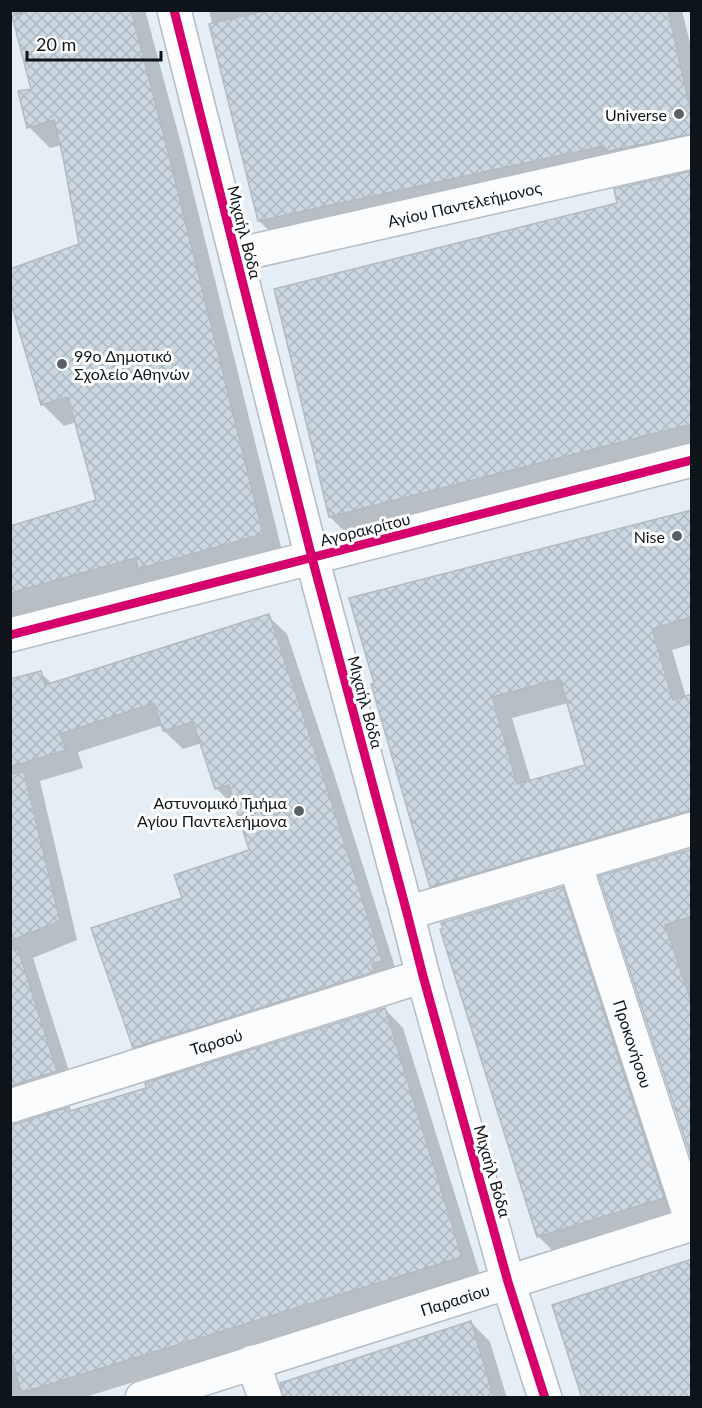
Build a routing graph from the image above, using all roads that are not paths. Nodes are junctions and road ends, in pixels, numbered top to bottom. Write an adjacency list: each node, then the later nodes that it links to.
1 (174, 10): 3 (street, Μιχαήλ Βόδα)
2 (692, 152): 3 (street, Αγίου Παντελεήμονος)
3 (236, 255): 5 (street, Μιχαήλ Βόδα)
4 (692, 460): 5 (street, Αγορακρίτου)
5 (312, 558): 6 (street, Αγορακρίτου); 9 (street, Μιχαήλ Βόδα)
6 (10, 635)
7 (692, 829): 8 (street)
8 (575, 864): 9 (street); 12 (street, Προκονήσου)
9 (407, 913): 10 (street, Μιχαήλ Βόδα)
10 (423, 976): 11 (street, Ταρσού); 13 (street, Μιχαήλ Βόδα)
11 (10, 1106)
12 (692, 1223): 13 (street, Παρασίου)
13 (508, 1282): 14 (street, Παρασίου); 17 (street, Μιχαήλ Βόδα)
14 (253, 1362): 15 (street, Παρασίου); 16 (street)
15 (142, 1398)
16 (265, 1398)
17 (545, 1398)

